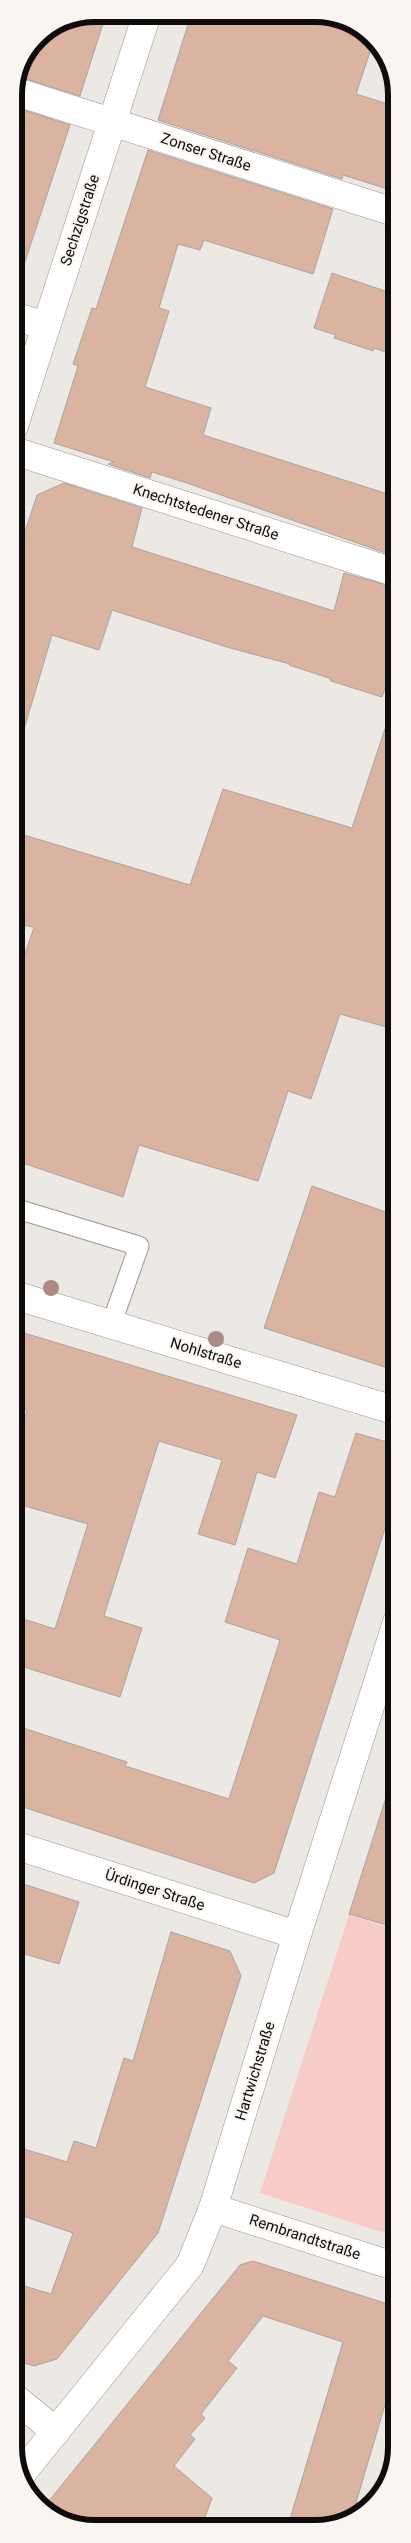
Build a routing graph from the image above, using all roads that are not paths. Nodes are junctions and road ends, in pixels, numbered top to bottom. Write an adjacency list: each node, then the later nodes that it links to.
1 (144, 22): 3 (street, Sechzigstraße)
2 (22, 94): 3 (street, Zonser Straße)
3 (112, 122): 4 (street, Zonser Straße); 6 (street, Sechzigstraße)
4 (388, 209)
5 (22, 319): 6 (street)
6 (45, 326): 7 (street, Sechzigstraße)
7 (22, 400)
8 (22, 455): 9 (street, Knechtstedener Straße)
9 (388, 570)
10 (22, 1211): 12 (lane)
11 (23, 1298): 12 (street, Nohlstraße)
12 (111, 1325): 13 (street, Nohlstraße)
13 (388, 1408)
14 (388, 1650): 16 (street, Hartwichstraße)
15 (23, 1848): 16 (street, Ürdinger Straße)
16 (297, 1935): 17 (street, Hartwichstraße)
17 (213, 2208): 18 (street, Rembrandtstraße); 20 (street, Hartwichstraße)
18 (388, 2264)
19 (23, 2404): 20 (street)
20 (56, 2432): 21 (street, Hartwichstraße)
21 (26, 2468)

